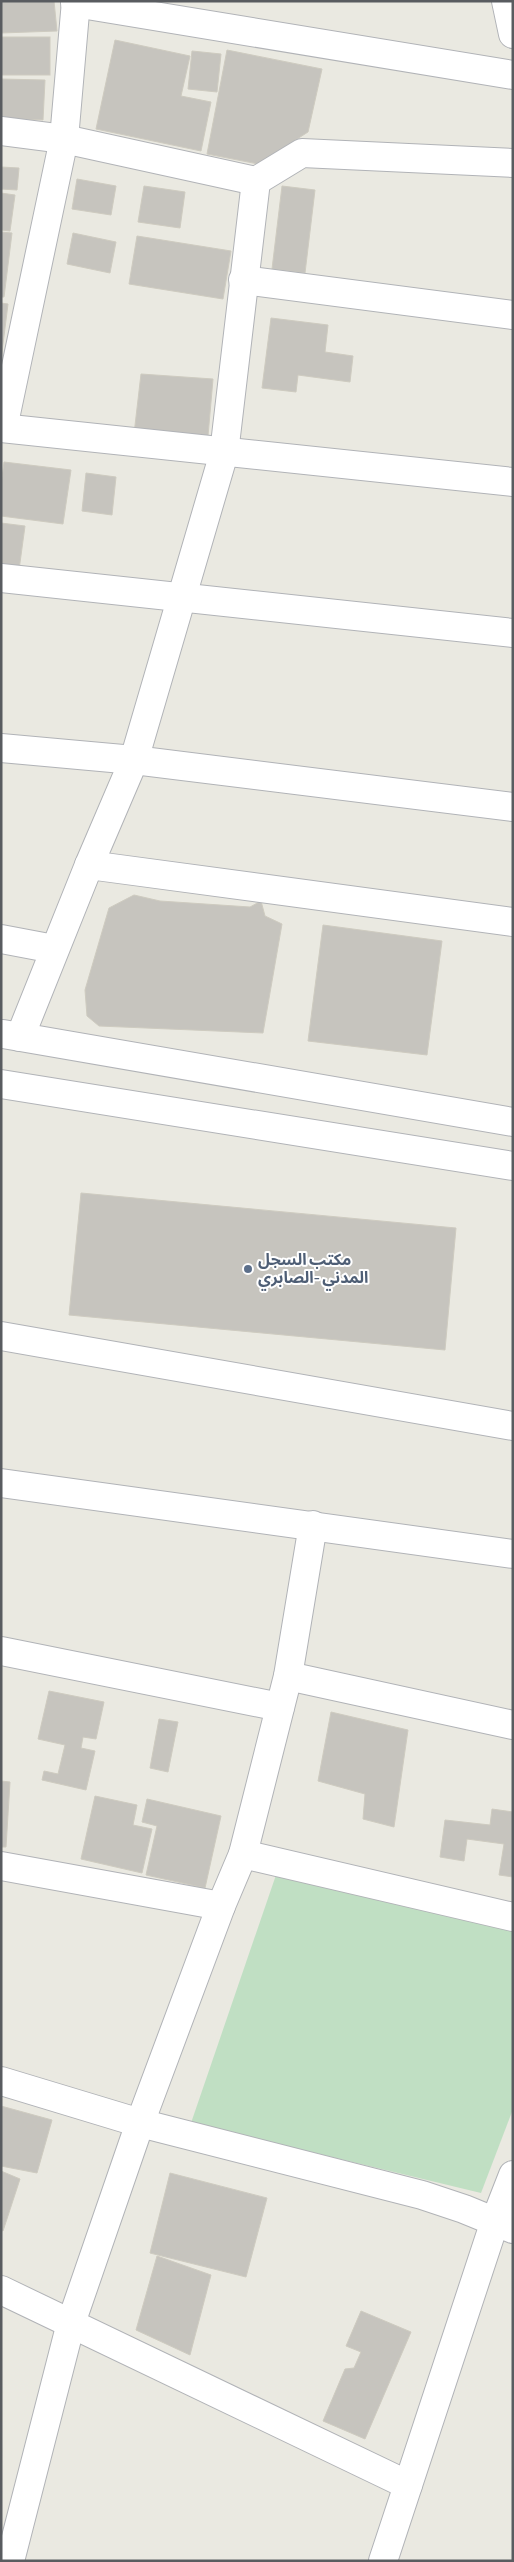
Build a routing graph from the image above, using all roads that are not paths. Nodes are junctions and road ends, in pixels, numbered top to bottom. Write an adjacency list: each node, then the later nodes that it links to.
1 (506, 1): 3 (street)
2 (76, 2): 4 (street); 6 (street)
3 (513, 34)
4 (513, 75)
5 (1, 131): 6 (street)
6 (64, 139): 8 (street); 11 (street)
7 (513, 163): 8 (street)
8 (256, 181): 9 (street)
9 (243, 280): 10 (street); 12 (street)
10 (513, 315)
11 (2, 428): 12 (street)
12 (224, 453): 13 (street); 15 (street)
13 (513, 482)
14 (1, 578): 15 (street)
15 (183, 598): 16 (street); 18 (street)
16 (513, 633)
17 (1, 748): 18 (street)
18 (134, 760): 19 (street); 20 (street)
19 (513, 807)
20 (88, 865): 21 (street); 23 (street)
21 (513, 922)
22 (1, 939): 23 (street)
23 (54, 949): 24 (street)
24 (11, 1036): 26 (street)
25 (1, 1084): 27 (street)
26 (513, 1122)
27 (513, 1166)
28 (1, 1336): 29 (street)
29 (513, 1426)
30 (1, 1483): 31 (street)
31 (313, 1525): 32 (street); 34 (street)
32 (513, 1554)
33 (1, 1651): 35 (street)
34 (288, 1676): 35 (street); 36 (street)
35 (280, 1707): 37 (street)
36 (513, 1725)
37 (243, 1854): 39 (street); 40 (street)
38 (1, 1866): 39 (street)
39 (221, 1906): 42 (street)
40 (513, 1918)
41 (1, 2081): 42 (street)
42 (140, 2123): 44 (street); 46 (street)
43 (513, 2175): 44 (street)
44 (504, 2225): 47 (street)
45 (1, 2290): 46 (street)
46 (71, 2323): 47 (street); 48 (street)
47 (408, 2485): 49 (street)
48 (10, 2561)
49 (384, 2561)

